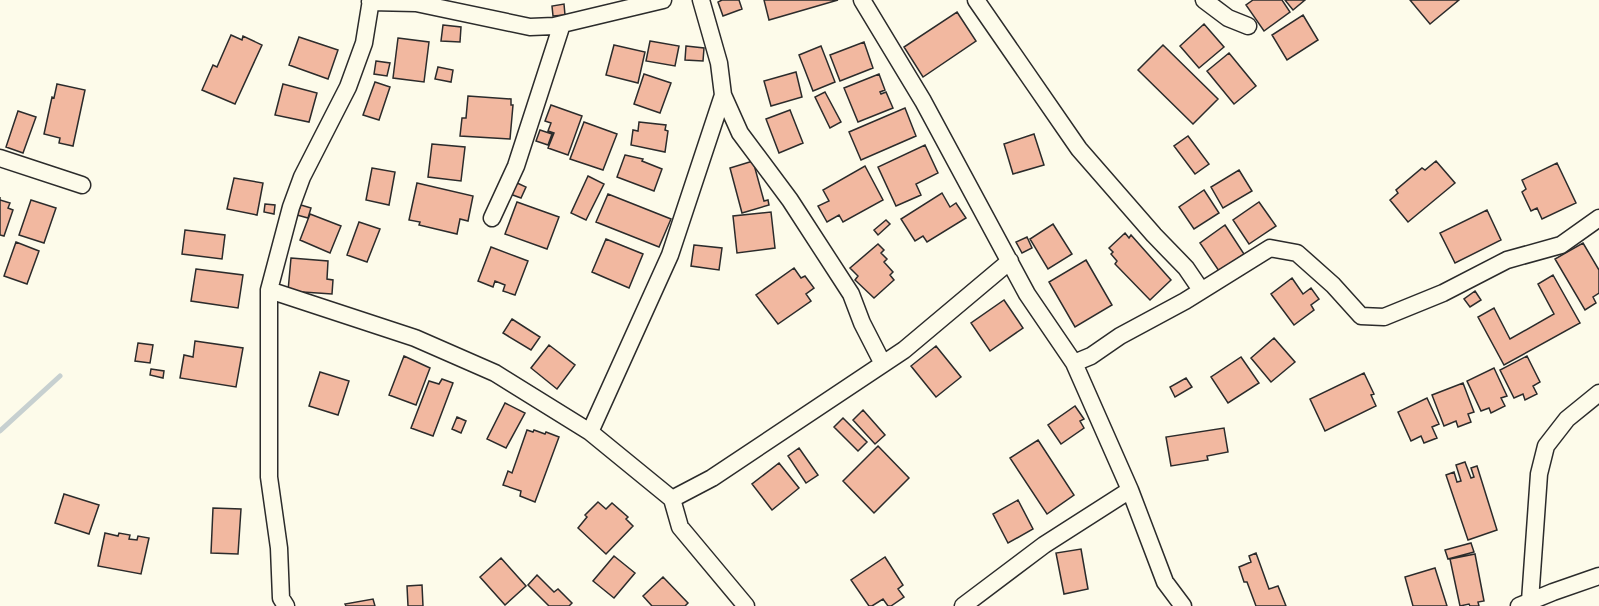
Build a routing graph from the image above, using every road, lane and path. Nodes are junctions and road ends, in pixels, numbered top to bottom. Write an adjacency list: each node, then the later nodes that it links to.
1 (663, 0): 7 (street)
2 (701, 0): 9 (street)
3 (862, 0): 14 (street)
4 (976, 0): 16 (street)
5 (1204, 0): 8 (street)
6 (371, 1): 7 (street); 15 (street)
7 (562, 24): 12 (street)
8 (1248, 26)
9 (723, 95): 18 (street); 20 (street)
10 (0, 158): 11 (street)
11 (82, 185)
12 (492, 218)
13 (1599, 218): 16 (street)
14 (1010, 261): 17 (street); 18 (street)
15 (269, 290): 20 (street); 25 (street)
16 (1201, 290): 17 (street)
17 (1074, 363): 21 (street)
18 (884, 364): 22 (street)
19 (1599, 393): 24 (street)
20 (590, 432): 22 (street)
21 (1130, 490): 27 (street); 28 (street)
22 (672, 500): 26 (street)
23 (1599, 576): 24 (street)
24 (1535, 602)
25 (286, 606)
26 (746, 606)
27 (963, 606)
28 (1183, 606)

